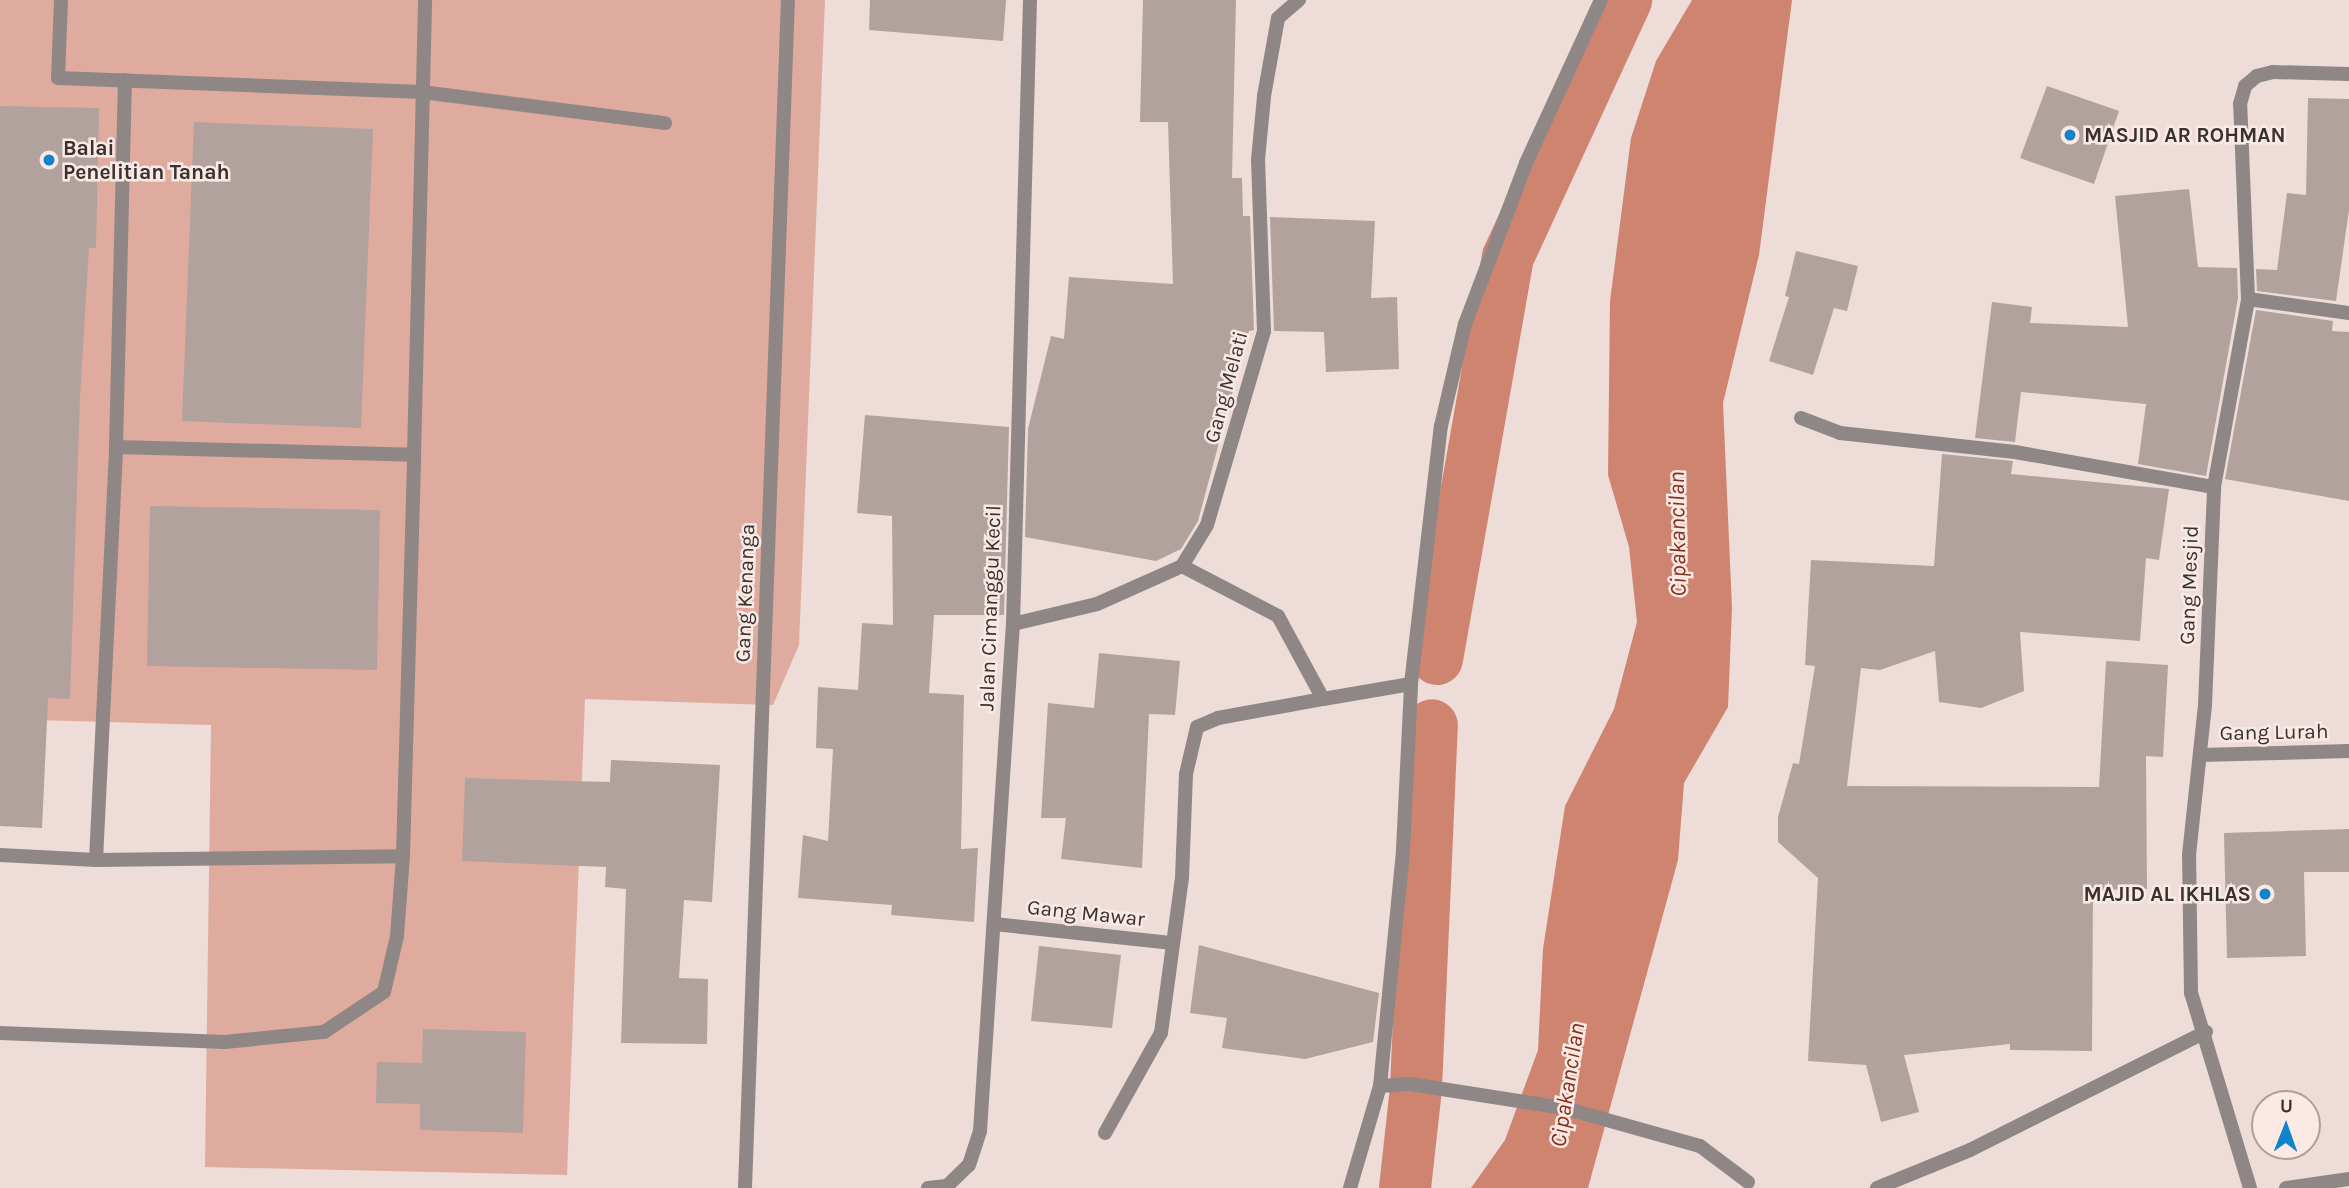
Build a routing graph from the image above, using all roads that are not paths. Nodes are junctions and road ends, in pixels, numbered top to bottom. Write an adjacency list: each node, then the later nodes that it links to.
1 (61, 0): 8 (street)
2 (425, 0): 9 (street)
3 (788, 0): 36 (street, Gang Kenanga)
4 (1030, 0): 18 (street, Jalan Cimanggu Kecil)
5 (1299, 0): 17 (street, Gang Melati)
6 (1601, 0): 19 (street)
7 (2349, 74): 11 (street, Gang Mesjid)
8 (125, 80): 9 (street); 14 (street)
9 (422, 92): 10 (street); 15 (street)
10 (665, 123)
11 (2248, 299): 12 (street); 16 (street, Gang Mesjid)
12 (2349, 313)
13 (1801, 418): 16 (street)
14 (116, 447): 15 (street); 25 (street)
15 (414, 455): 24 (street)
16 (2214, 487): 22 (street, Gang Mesjid)
17 (1182, 566): 18 (street); 20 (street)
18 (1013, 624): 26 (street, Jalan Cimanggu Kecil)
19 (1411, 684): 20 (street); 30 (street)
20 (1323, 699): 27 (street)
21 (2349, 751): 22 (street, Gang Lurah)
22 (2200, 755): 28 (street, Gang Mesjid)
23 (0, 855): 25 (street)
24 (403, 856): 25 (street); 29 (street)
25 (96, 860)
26 (994, 924): 27 (street, Gang Mawar); 35 (street, Jalan Cimanggu Kecil)
27 (1173, 943): 31 (street)
28 (2206, 1032): 39 (street); 40 (street, Gang Mesjid)
29 (0, 1033)
30 (1380, 1086): 33 (street); 34 (street)
31 (1105, 1133)
32 (2349, 1179): 41 (street)
33 (1748, 1182)
34 (1350, 1186): 38 (street)
35 (948, 1187): 37 (street, Jalan Cimanggu Kecil)
36 (745, 1188)
37 (928, 1188)
38 (1334, 1188)
39 (1877, 1188)
40 (2250, 1188)
41 (2286, 1188)

